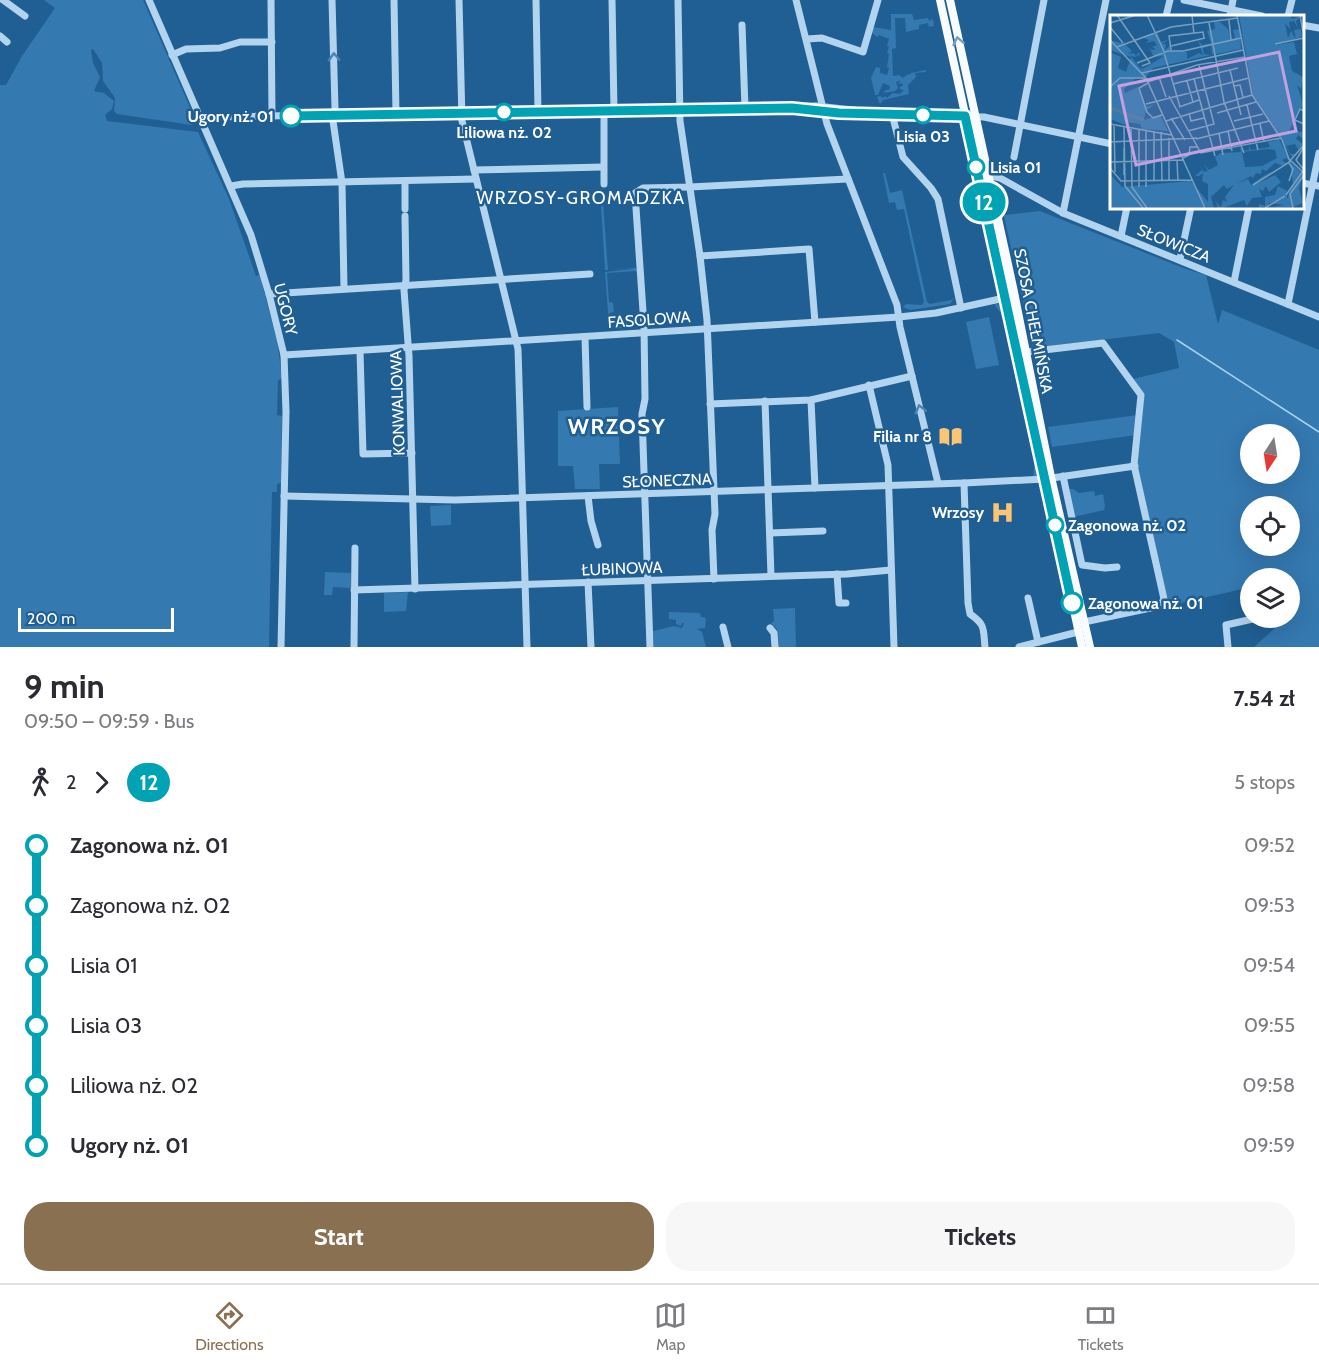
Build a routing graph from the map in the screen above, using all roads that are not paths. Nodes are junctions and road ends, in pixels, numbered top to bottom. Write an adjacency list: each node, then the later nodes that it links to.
1 (3, 0): 24 (street)
2 (149, 0): 32 (street, UGORY)
3 (271, 0): 31 (street)
4 (332, 0): 39 (street, one-way to 4)
5 (394, 0): 40 (street)
6 (459, 0): 41 (street)
7 (536, 0): 38 (street)
8 (612, 0): 37 (street)
9 (678, 0): 34 (street)
10 (796, 0): 29 (street)
11 (878, 0): 29 (street)
12 (940, 0): 44 (main road, SZOSA CHEŁMIŃSKA)
13 (950, 0): 44 (main road, SZOSA CHEŁMIŃSKA, one-way to 13)
14 (1044, 0): 46 (street)
15 (1106, 0): 47 (street)
16 (1170, 0): 21 (street)
17 (1184, 0): 20 (street)
18 (1233, 0): 20 (street)
19 (1292, 0): 23 (street)
20 (1230, 13): 22 (street)
21 (1166, 15)
22 (1251, 15)
23 (1288, 15)
24 (25, 16)
25 (742, 25): 33 (street)
26 (1304, 25): 27 (street)
27 (1319, 28)
28 (0, 36): 30 (street)
29 (807, 39): 35 (street)
30 (8, 42)
31 (272, 42): 32 (street); 43 (street)
32 (172, 55): 45 (street, UGORY)
33 (745, 108): 34 (street); 35 (street)
34 (680, 109): 37 (street); 61 (street)
35 (824, 109): 42 (street); 55 (street)
36 (604, 110): 37 (street); 38 (street); 51 (street)
37 (614, 110)
38 (538, 111): 41 (street)
39 (334, 114): 40 (street); 43 (street); 56 (street)
40 (396, 114): 41 (street)
41 (462, 114): 52 (street)
42 (892, 114): 44 (street); 78 (street)
43 (272, 116): 45 (street)
44 (970, 116): 46 (street); 53 (main road, SZOSA CHEŁMIŃSKA); 76 (main road, SZOSA CHEŁMIŃSKA)
45 (201, 120): 60 (street, UGORY)
46 (1019, 125): 47 (street); 50 (street)
47 (1077, 136): 48 (street); 65 (street)
48 (1110, 144)
49 (1319, 153): 59 (street)
50 (1014, 157)
51 (603, 167): 52 (street); 57 (street)
52 (474, 170): 54 (street)
53 (988, 176): 65 (street, SŁOWICZA); 75 (main road, SZOSA CHEŁMIŃSKA)
54 (476, 179): 56 (street); 70 (street)
55 (848, 179): 61 (street); 79 (street)
56 (342, 183): 60 (street); 73 (street)
57 (604, 184)
58 (405, 185): 72 (street, KONWALIOWA)
59 (1316, 185): 77 (street)
60 (231, 186): 74 (street, UGORY)
61 (690, 187): 67 (street); 83 (street)
62 (1126, 208): 66 (street)
63 (1191, 208): 68 (street)
64 (1249, 208): 71 (street)
65 (1063, 213): 66 (street, SŁOWICZA)
66 (1121, 236): 68 (street, SŁOWICZA)
67 (700, 256): 81 (street); 82 (street)
68 (1180, 259): 71 (street, SŁOWICZA)
69 (590, 274): 70 (street)
70 (501, 279): 72 (street); 85 (street)
71 (1234, 282): 77 (street, SŁOWICZA)
72 (405, 285): 73 (street); 86 (street, KONWALIOWA)
73 (344, 288): 74 (street)
74 (269, 294): 89 (street, UGORY)
75 (1015, 296): 76 (street, FASOLOWA); 88 (main road, SZOSA CHEŁMIŃSKA)
76 (1005, 298): 78 (street, FASOLOWA); 99 (main road, SZOSA CHEŁMIŃSKA)
77 (1287, 304): 80 (street, SŁOWICZA)
78 (962, 308): 79 (street, FASOLOWA)
79 (899, 317): 81 (street, FASOLOWA); 90 (street)
80 (1319, 317)
81 (815, 322): 82 (street, FASOLOWA)
82 (707, 329): 83 (street, FASOLOWA); 94 (street)
83 (644, 333): 84 (street, FASOLOWA); 106 (street)
84 (585, 337): 85 (street, FASOLOWA); 95 (street)
85 (517, 341): 86 (street, FASOLOWA); 109 (street)
86 (409, 347): 87 (street, FASOLOWA); 96 (street, KONWALIOWA)
87 (360, 351): 89 (street, FASOLOWA); 96 (street)
88 (1027, 352): 97 (street); 99 (main road, SZOSA CHEŁMIŃSKA)
89 (284, 355): 107 (street, UGORY)
90 (912, 376): 91 (street); 100 (street, one-way to 90)
91 (869, 385): 92 (street); 102 (street)
92 (811, 400): 93 (street); 103 (street)
93 (765, 401): 94 (street); 104 (street)
94 (710, 404): 105 (street)
95 (587, 407)
96 (412, 453): 110 (street, KONWALIOWA)
97 (1135, 466): 98 (street, SŁONECZNA); 127 (street)
98 (1063, 476): 99 (street, SŁONECZNA); 115 (street)
99 (1048, 478): 101 (street, SŁONECZNA); 127 (main road, SZOSA CHEŁMIŃSKA); 131 (main road, SZOSA CHEŁMIŃSKA)
100 (938, 483): 101 (street, SŁONECZNA); 102 (street, SŁONECZNA)
101 (964, 483): 141 (street)
102 (888, 485): 103 (street, SŁONECZNA); 116 (street)
103 (815, 488): 104 (street, SŁONECZNA)
104 (768, 490): 105 (street, SŁONECZNA); 112 (street)
105 (713, 491): 106 (street, SŁONECZNA); 119 (street)
106 (645, 494): 108 (street, SŁONECZNA); 120 (street)
107 (284, 496): 110 (street, SŁONECZNA); 133 (street, UGORY)
108 (588, 496): 109 (street, SŁONECZNA); 113 (street)
109 (523, 498): 110 (street, SŁONECZNA); 122 (street)
110 (413, 501): 123 (street, KONWALIOWA)
111 (824, 531): 112 (street)
112 (770, 533): 118 (street)
113 (598, 545)
114 (355, 548): 124 (street)
115 (1117, 567)
116 (891, 570): 117 (street, ŁUBINOWA); 140 (street)
117 (837, 574): 118 (street, ŁUBINOWA); 126 (street)
118 (771, 576): 119 (street, ŁUBINOWA)
119 (714, 579): 120 (street, ŁUBINOWA)
120 (648, 580): 121 (street, ŁUBINOWA); 137 (street)
121 (588, 582): 122 (street, ŁUBINOWA); 136 (street)
122 (525, 584): 123 (street, ŁUBINOWA); 135 (street)
123 (415, 589): 124 (street, ŁUBINOWA)
124 (354, 590): 134 (street)
125 (1028, 598): 132 (street)
126 (839, 603)
127 (1084, 622): 144 (main road, SZOSA CHEŁMIŃSKA)
128 (1240, 622): 145 (street)
129 (723, 627): 138 (street)
130 (770, 628): 139 (street)
131 (1078, 632): 132 (street); 143 (main road, SZOSA CHEŁMIŃSKA)
132 (1038, 642): 142 (street)
133 (281, 647)
134 (354, 647)
135 (527, 647)
136 (591, 647)
137 (650, 647)
138 (728, 647)
139 (775, 647)
140 (894, 647)
141 (985, 647)
142 (1019, 647)
143 (1082, 647)
144 (1090, 647)
145 (1228, 647)

